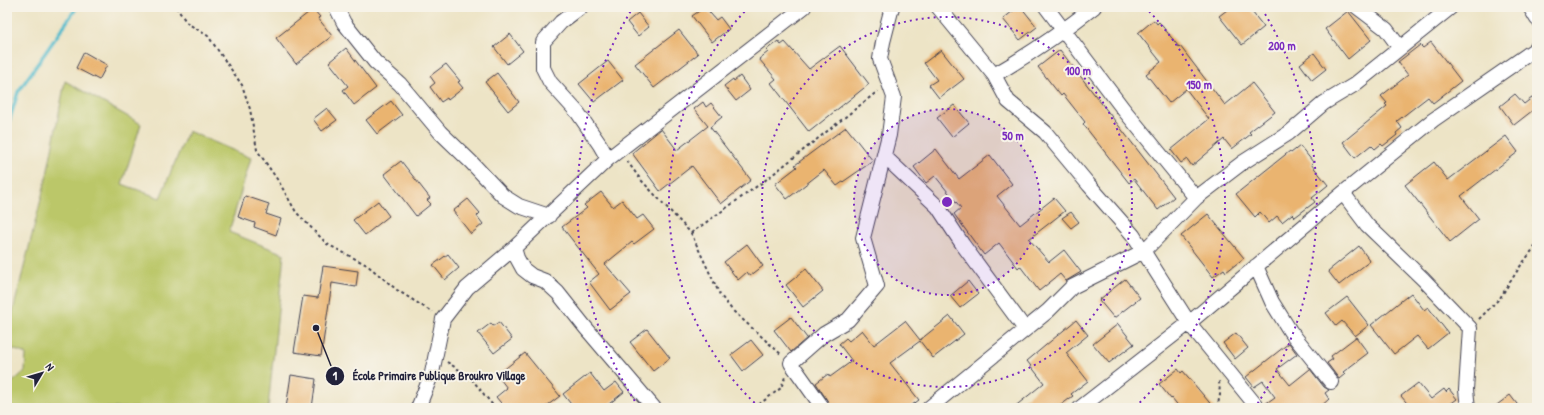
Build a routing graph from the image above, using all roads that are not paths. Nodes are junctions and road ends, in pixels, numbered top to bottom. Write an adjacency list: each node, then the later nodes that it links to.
1 (336, 7): 20 (street)
2 (581, 7): 17 (street)
3 (804, 7): 17 (street)
4 (892, 7): 16 (street)
5 (938, 7): 15 (street)
6 (1046, 7): 12 (street)
7 (1094, 7): 12 (street)
8 (1357, 7): 13 (street)
9 (1451, 7): 13 (street)
10 (1530, 7): 11 (street)
11 (1537, 19)
12 (1065, 30): 15 (street); 19 (street)
13 (1400, 48): 19 (street)
14 (1537, 48): 18 (street)
15 (994, 75): 22 (street)
16 (884, 156): 25 (street); 29 (street)
17 (608, 159): 20 (street)
18 (1343, 192): 23 (street); 33 (street)
19 (1196, 198): 22 (street)
20 (549, 216): 21 (street)
21 (514, 248): 27 (street); 28 (street)
22 (1144, 251): 24 (street); 25 (street)
23 (1256, 266): 24 (street); 26 (street)
24 (1189, 322): 31 (street); 32 (street)
25 (1025, 329): 30 (street)
26 (1331, 382)
27 (418, 408)
28 (654, 408)
29 (823, 408)
30 (929, 408)
31 (1080, 408)
32 (1258, 408)
33 (1468, 408)

